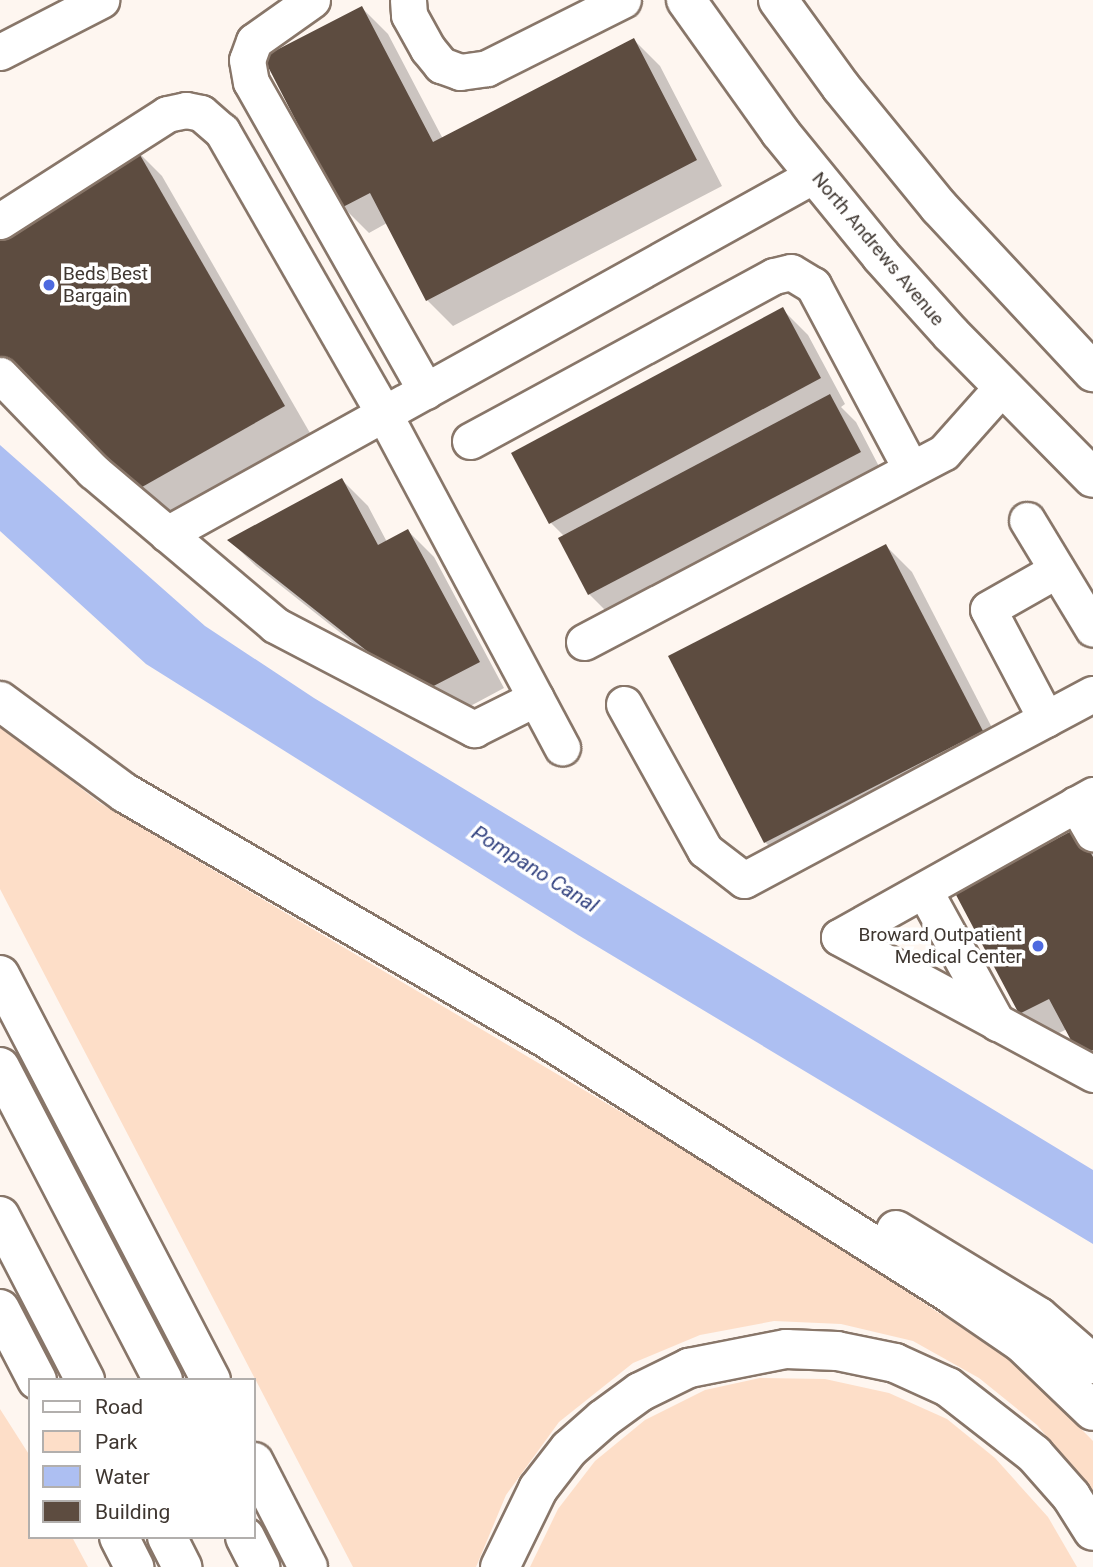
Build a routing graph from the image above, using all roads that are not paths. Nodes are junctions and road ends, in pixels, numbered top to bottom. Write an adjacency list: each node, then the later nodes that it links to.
1 (101, 0): 7 (street)
2 (312, 0): 13 (street)
3 (408, 0): 6 (street)
4 (686, 0): 8 (main road, North Andrews Avenue)
5 (778, 0): 10 (main road)
6 (605, 4)
7 (0, 52)
8 (814, 175): 12 (main road, North Andrews Avenue); 13 (street)
9 (0, 220): 14 (street)
10 (1093, 372)
11 (0, 375): 19 (street)
12 (1002, 387): 16 (street); 17 (main road, North Andrews Avenue)
13 (426, 391): 14 (street)
14 (384, 414): 19 (street); 24 (street)
15 (470, 441): 16 (street)
16 (911, 469): 22 (street)
17 (1093, 478)
18 (1027, 520): 20 (street)
19 (167, 534): 24 (street)
20 (1057, 570): 21 (street); 27 (street)
21 (1093, 629)
22 (584, 642)
23 (1093, 694): 27 (street)
24 (536, 698): 28 (street)
25 (0, 701): 34 (main road)
26 (624, 704): 27 (street)
27 (1046, 719)
28 (562, 747)
29 (1085, 799): 30 (street); 31 (street)
30 (1093, 834)
31 (923, 890): 33 (street); 33 (street)
32 (0, 975): 43 (main road)
33 (998, 1023): 36 (street)
34 (546, 1038): 39 (main road); 44 (main road)
35 (0, 1067): 42 (main road)
36 (1093, 1074)
37 (0, 1216): 41 (main road)
38 (0, 1309): 40 (main road)
39 (1093, 1364)
40 (36, 1378)
41 (84, 1378)
42 (162, 1378)
43 (210, 1378)
44 (1093, 1411)
45 (256, 1466): 53 (main road)
46 (1093, 1531): 54 (main road)
47 (120, 1539): 50 (main road)
48 (168, 1539): 51 (main road)
49 (246, 1539): 52 (main road)
50 (134, 1567)
51 (182, 1567)
52 (260, 1567)
53 (308, 1567)
54 (500, 1567)

